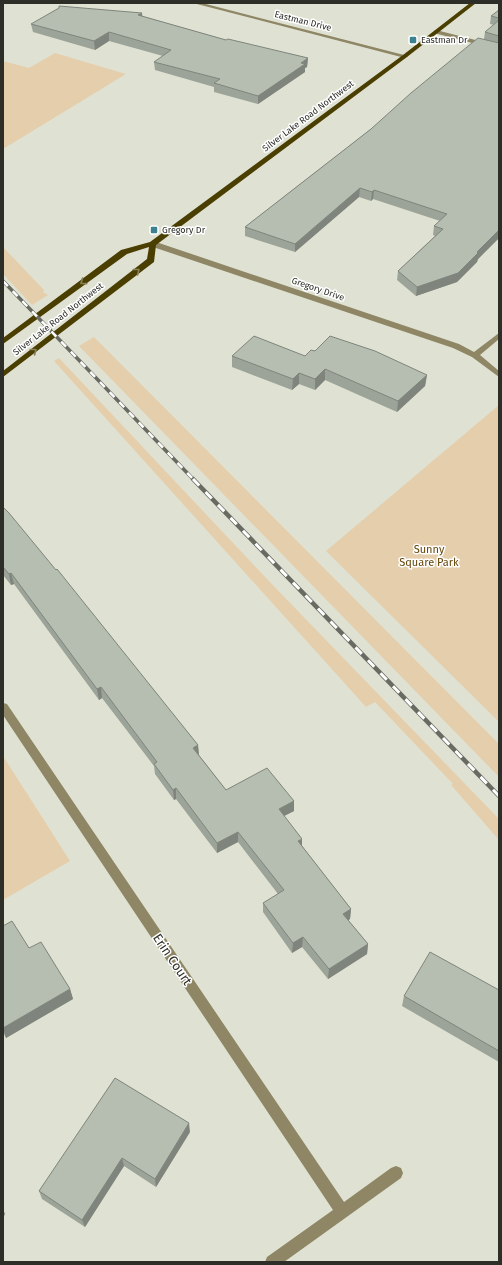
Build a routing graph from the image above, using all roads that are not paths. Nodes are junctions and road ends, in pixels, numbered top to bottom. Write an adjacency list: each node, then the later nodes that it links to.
1 (196, 3): 5 (street, Eastman Drive)
2 (473, 3): 3 (main road, Silver Lake Road Northwest)
3 (436, 32): 4 (street); 5 (main road, Silver Lake Road Northwest)
4 (499, 48)
5 (405, 56): 6 (main road, Silver Lake Road Northwest)
6 (153, 244): 8 (main road, Silver Lake Road Northwest, one-way to 8); 9 (street, Gregory Drive); 10 (main road, Silver Lake Road Northwest, one-way to 6)
7 (499, 335): 9 (street)
8 (3, 342)
9 (476, 356): 11 (street, Gregory Drive)
10 (3, 375)
11 (499, 375)
12 (3, 707): 14 (street, Erin Court)
13 (396, 1173): 14 (street)
14 (343, 1212): 15 (street)
15 (272, 1262)

